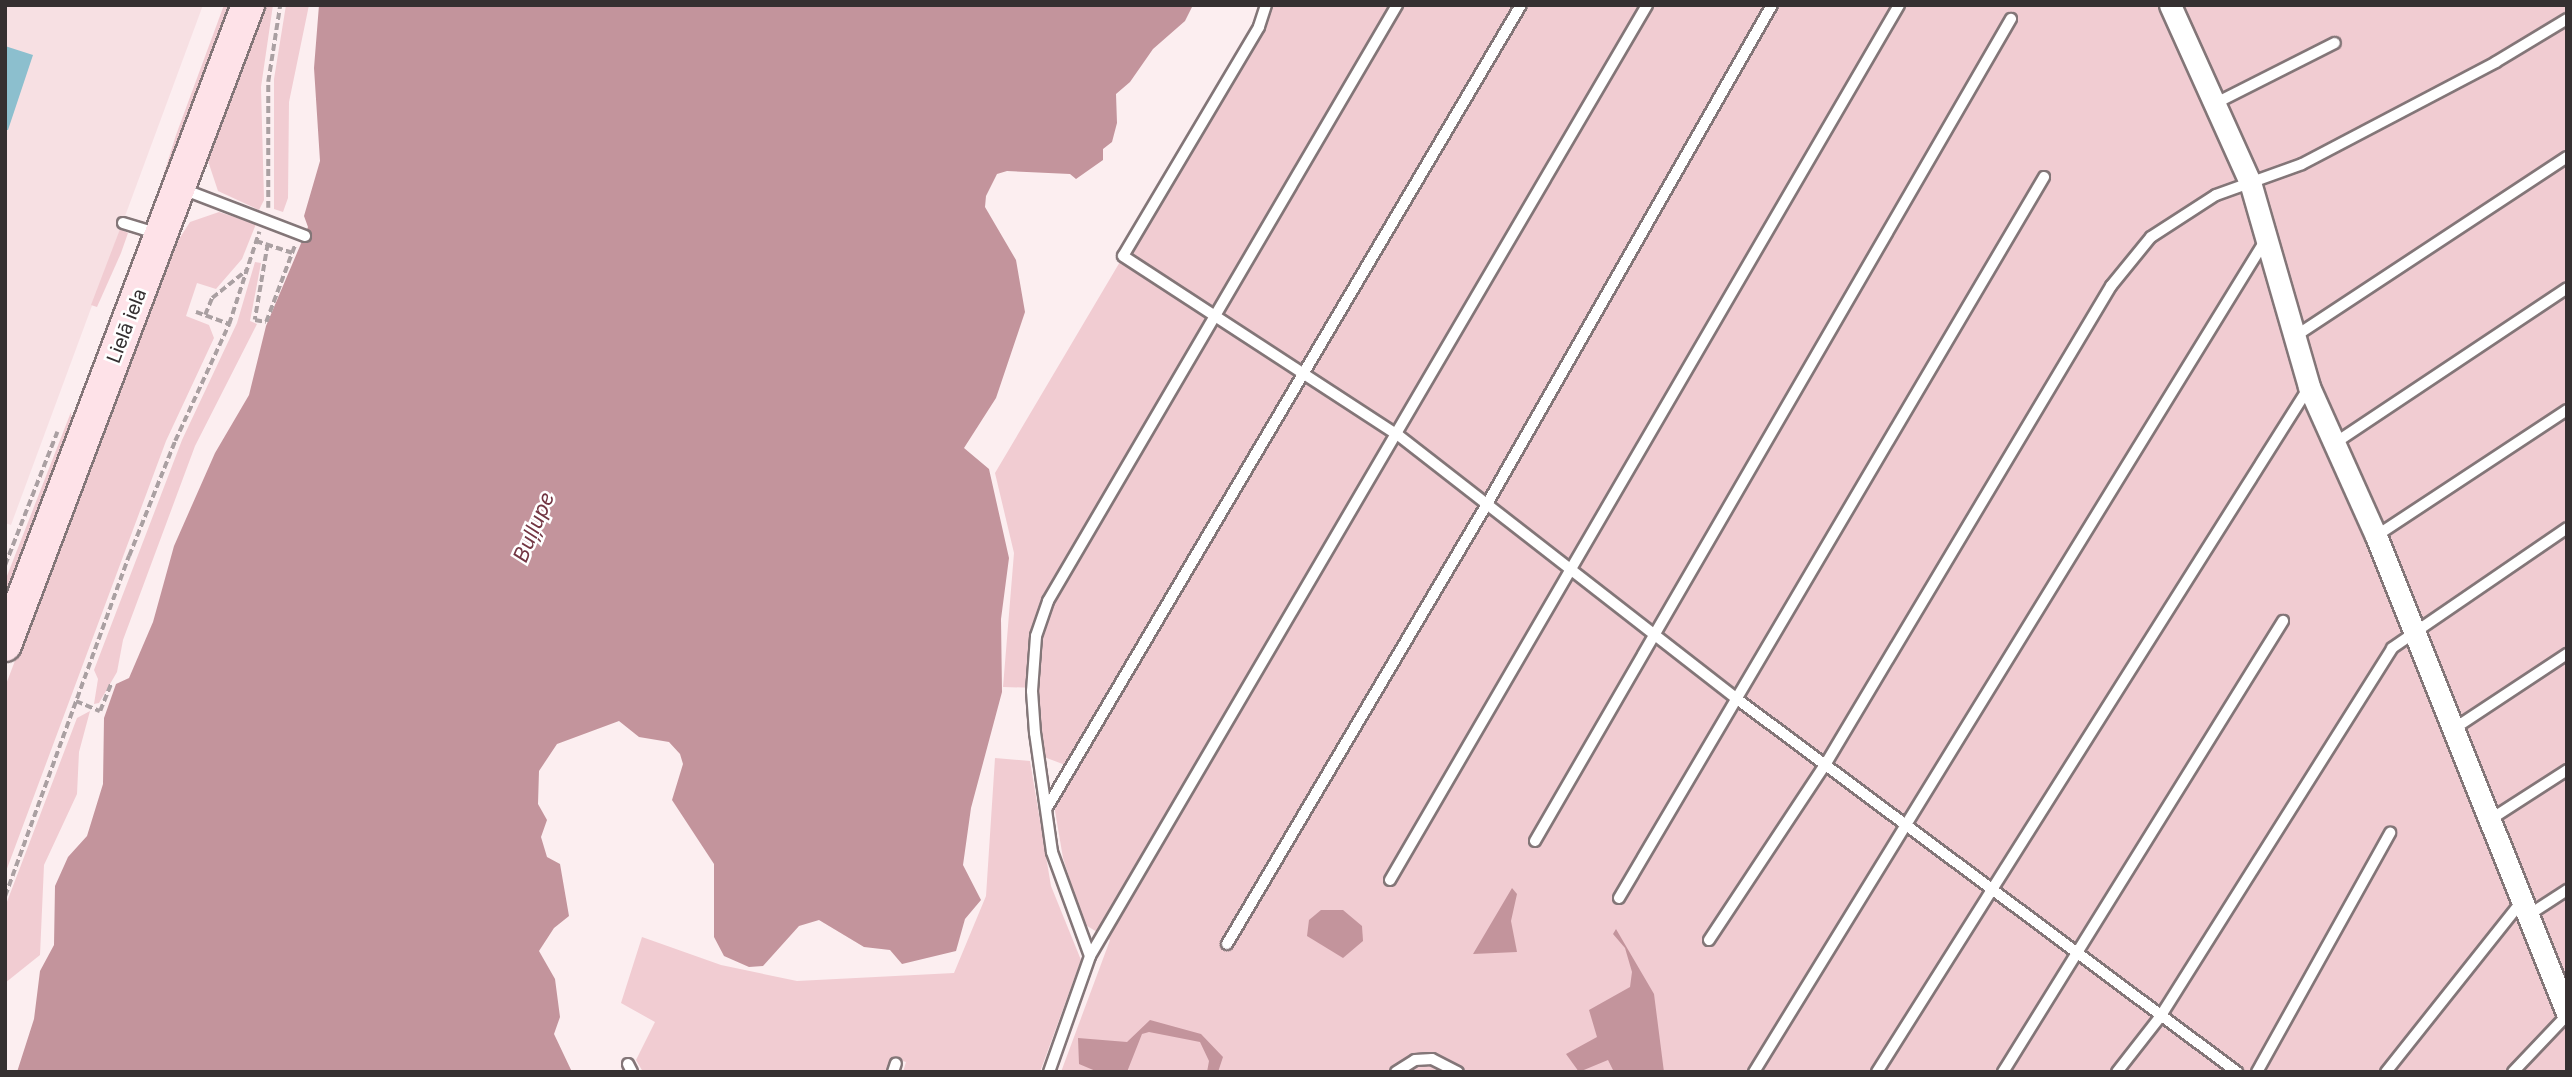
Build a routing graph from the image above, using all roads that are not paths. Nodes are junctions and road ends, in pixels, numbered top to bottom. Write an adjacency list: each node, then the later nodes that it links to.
1 (248, 5): 16 (main road, Lielā iela)
2 (1266, 5): 22 (lane)
3 (1397, 5): 22 (lane)
4 (1521, 5): 24 (lane)
5 (1647, 5): 27 (lane)
6 (1772, 5): 29 (lane)
7 (1899, 5): 32 (lane)
8 (2170, 5): 12 (street)
9 (2011, 19): 35 (lane)
10 (2567, 19): 15 (lane)
11 (2334, 43): 12 (lane)
12 (2216, 103): 15 (street)
13 (2567, 157): 23 (lane)
14 (2044, 177): 38 (lane)
15 (2250, 182): 20 (street); 40 (lane)
16 (180, 188): 18 (main road, Lielā iela); 19 (lane)
17 (123, 223): 18 (lane)
18 (162, 235): 36 (main road, Lielā iela)
19 (301, 237)
20 (2267, 237): 23 (street); 44 (lane)
21 (2567, 288): 28 (lane)
22 (1215, 315): 24 (lane); 42 (lane)
23 (2294, 337): 25 (street)
24 (1305, 371): 27 (lane); 42 (lane)
25 (2309, 387): 28 (street); 49 (lane)
26 (2567, 410): 31 (lane)
27 (1398, 435): 29 (lane); 55 (lane)
28 (2335, 443): 31 (street)
29 (1487, 504): 32 (lane); 53 (lane)
30 (2567, 528): 34 (lane)
31 (2376, 536): 34 (street)
32 (1572, 570): 35 (lane); 47 (lane)
33 (2283, 621): 54 (lane)
34 (2412, 630): 39 (street); 57 (lane)
35 (1656, 636): 38 (lane); 46 (lane)
36 (5, 645)
37 (2567, 654): 39 (lane)
38 (1737, 699): 40 (lane); 50 (lane)
39 (2451, 731): 43 (street)
40 (1825, 765): 44 (lane); 52 (lane)
41 (2567, 770): 43 (lane)
42 (1048, 806): 55 (lane)
43 (2488, 821): 51 (street)
44 (1906, 827): 49 (lane); 61 (lane)
45 (2390, 833): 66 (lane)
46 (1535, 841)
47 (1390, 880)
48 (2567, 890): 51 (lane)
49 (1990, 891): 54 (lane); 62 (lane)
50 (1619, 898)
51 (2524, 909): 56 (street); 67 (lane)
52 (1709, 940)
53 (1227, 944)
54 (2076, 956): 57 (lane); 63 (lane)
55 (1090, 957): 58 (lane)
56 (2567, 1014): 68 (lane)
57 (2160, 1017): 64 (lane); 65 (lane)
58 (1048, 1072)
59 (1396, 1072): 60 (lane)
60 (1458, 1072)
61 (1754, 1072)
62 (1877, 1072)
63 (2003, 1072)
64 (2117, 1072)
65 (2237, 1072)
66 (2257, 1072)
67 (2386, 1072)
68 (2513, 1072)

